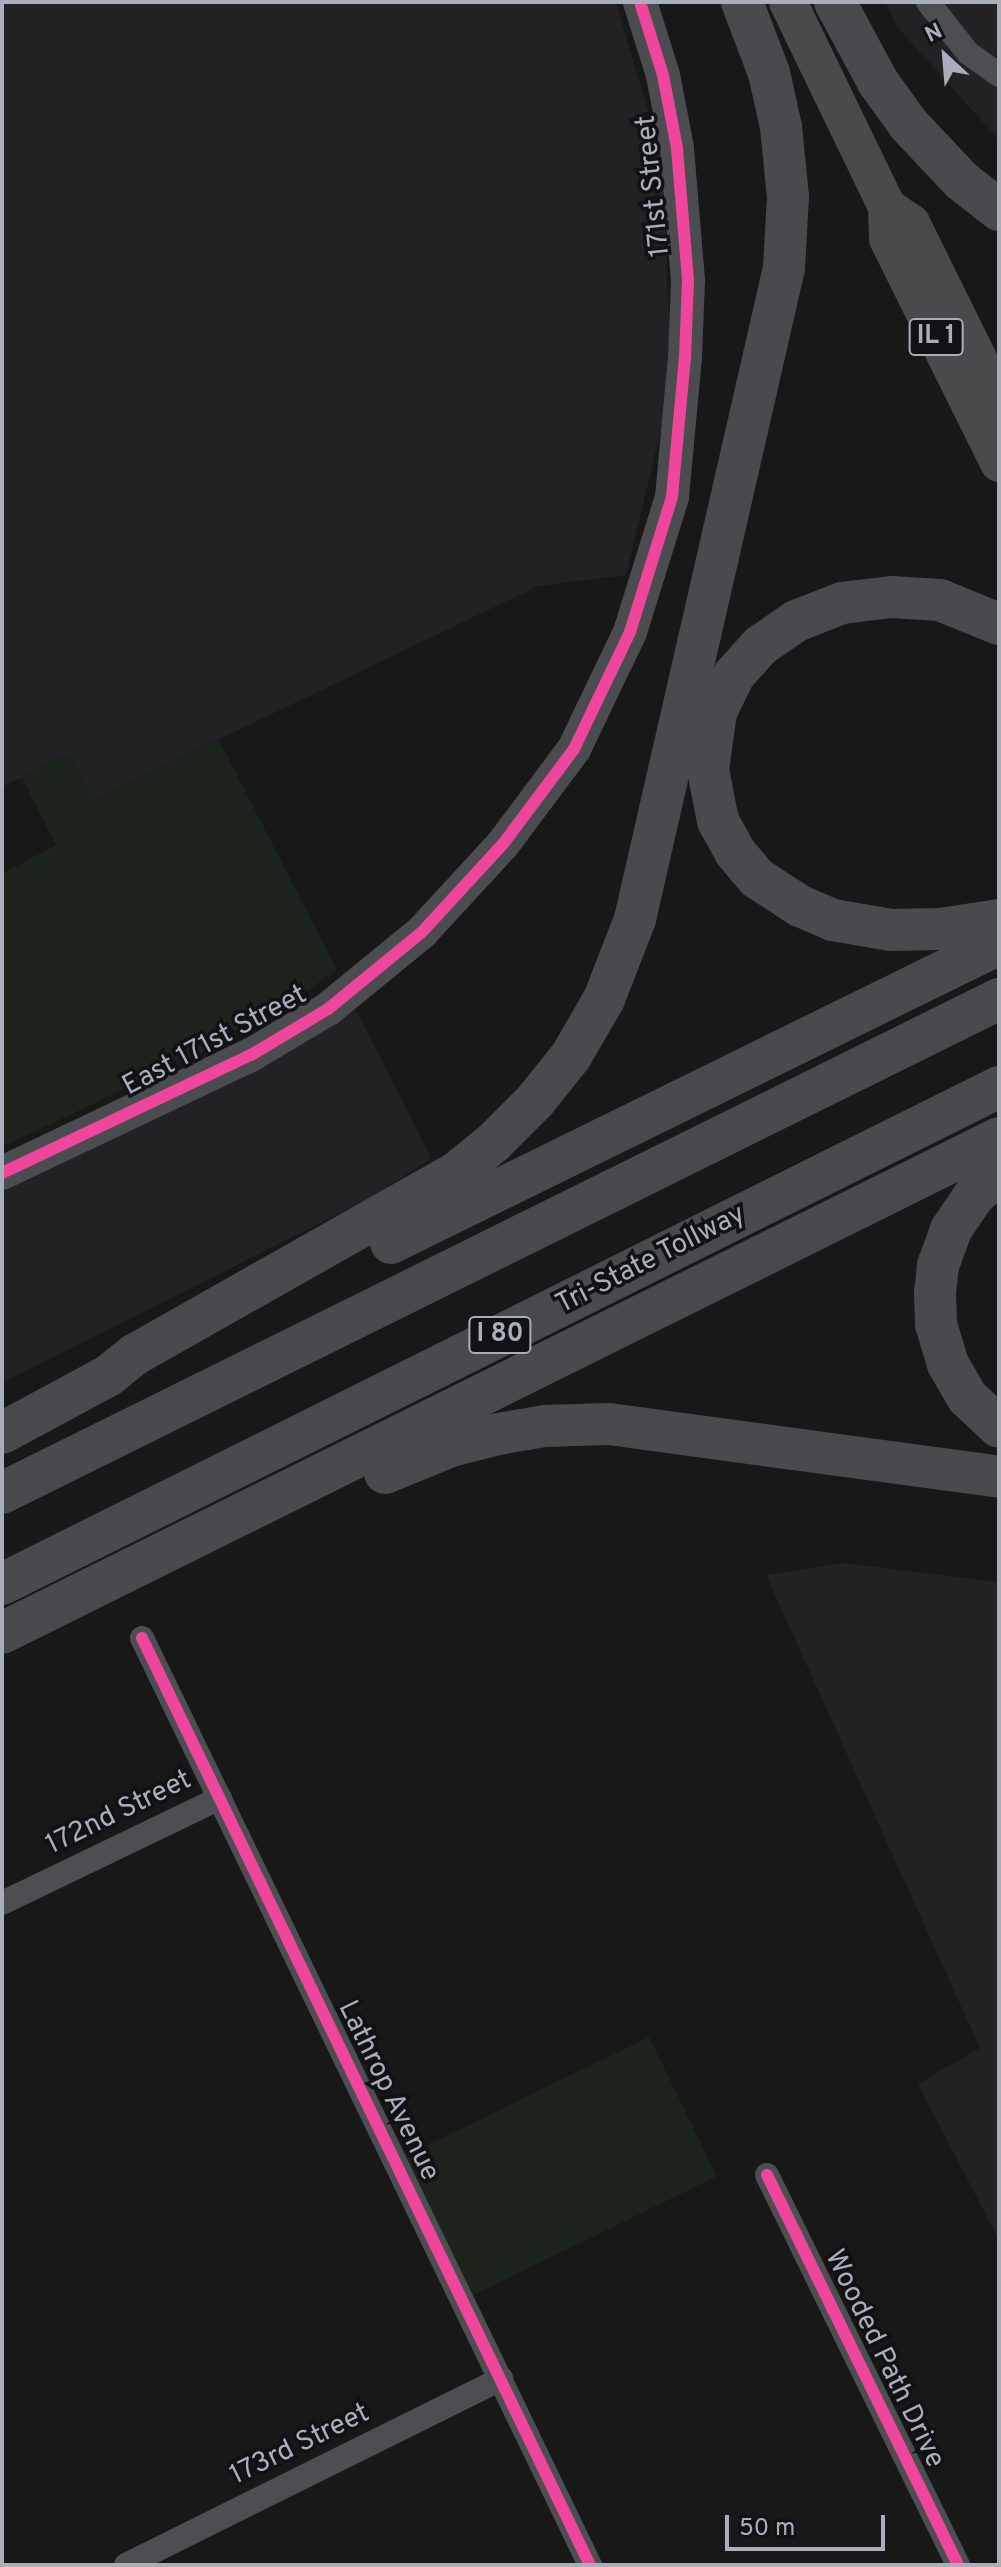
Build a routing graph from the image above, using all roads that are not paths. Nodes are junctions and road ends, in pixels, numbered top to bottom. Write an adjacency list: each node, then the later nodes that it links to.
1 (640, 2): 9 (street, 171st Street)
2 (742, 2): 20 (highway)
3 (788, 2): 7 (main road, IL 1)
4 (835, 2): 8 (highway)
5 (928, 2): 6 (street)
6 (999, 75)
7 (887, 207): 10 (main road, IL 1); 11 (main road, IL 1)
8 (999, 210)
9 (684, 369): 19 (street, East 171st Street)
10 (999, 401)
11 (999, 463)
12 (999, 624): 13 (highway)
13 (999, 920)
14 (999, 944): 20 (highway)
15 (999, 999): 24 (highway)
16 (999, 1087): 25 (highway, Tri-State Tollway / I 80)
17 (999, 1138): 26 (highway)
18 (999, 1172): 21 (highway)
19 (2, 1173)
20 (108, 1376): 22 (highway)
21 (999, 1427)
22 (2, 1433)
23 (999, 1477): 28 (highway)
24 (2, 1493)
25 (2, 1584)
26 (2, 1633)
27 (142, 1638): 29 (street, Lathrop Avenue)
28 (2, 1648)
29 (220, 1798): 30 (street, 172nd Street); 32 (street, Lathrop Avenue)
30 (2, 1903)
31 (767, 2175): 35 (street, Wooded Path Drive)
32 (501, 2379): 33 (street, 173rd Street); 34 (street, Lathrop Avenue)
33 (126, 2565)
34 (590, 2565)
35 (958, 2565)

